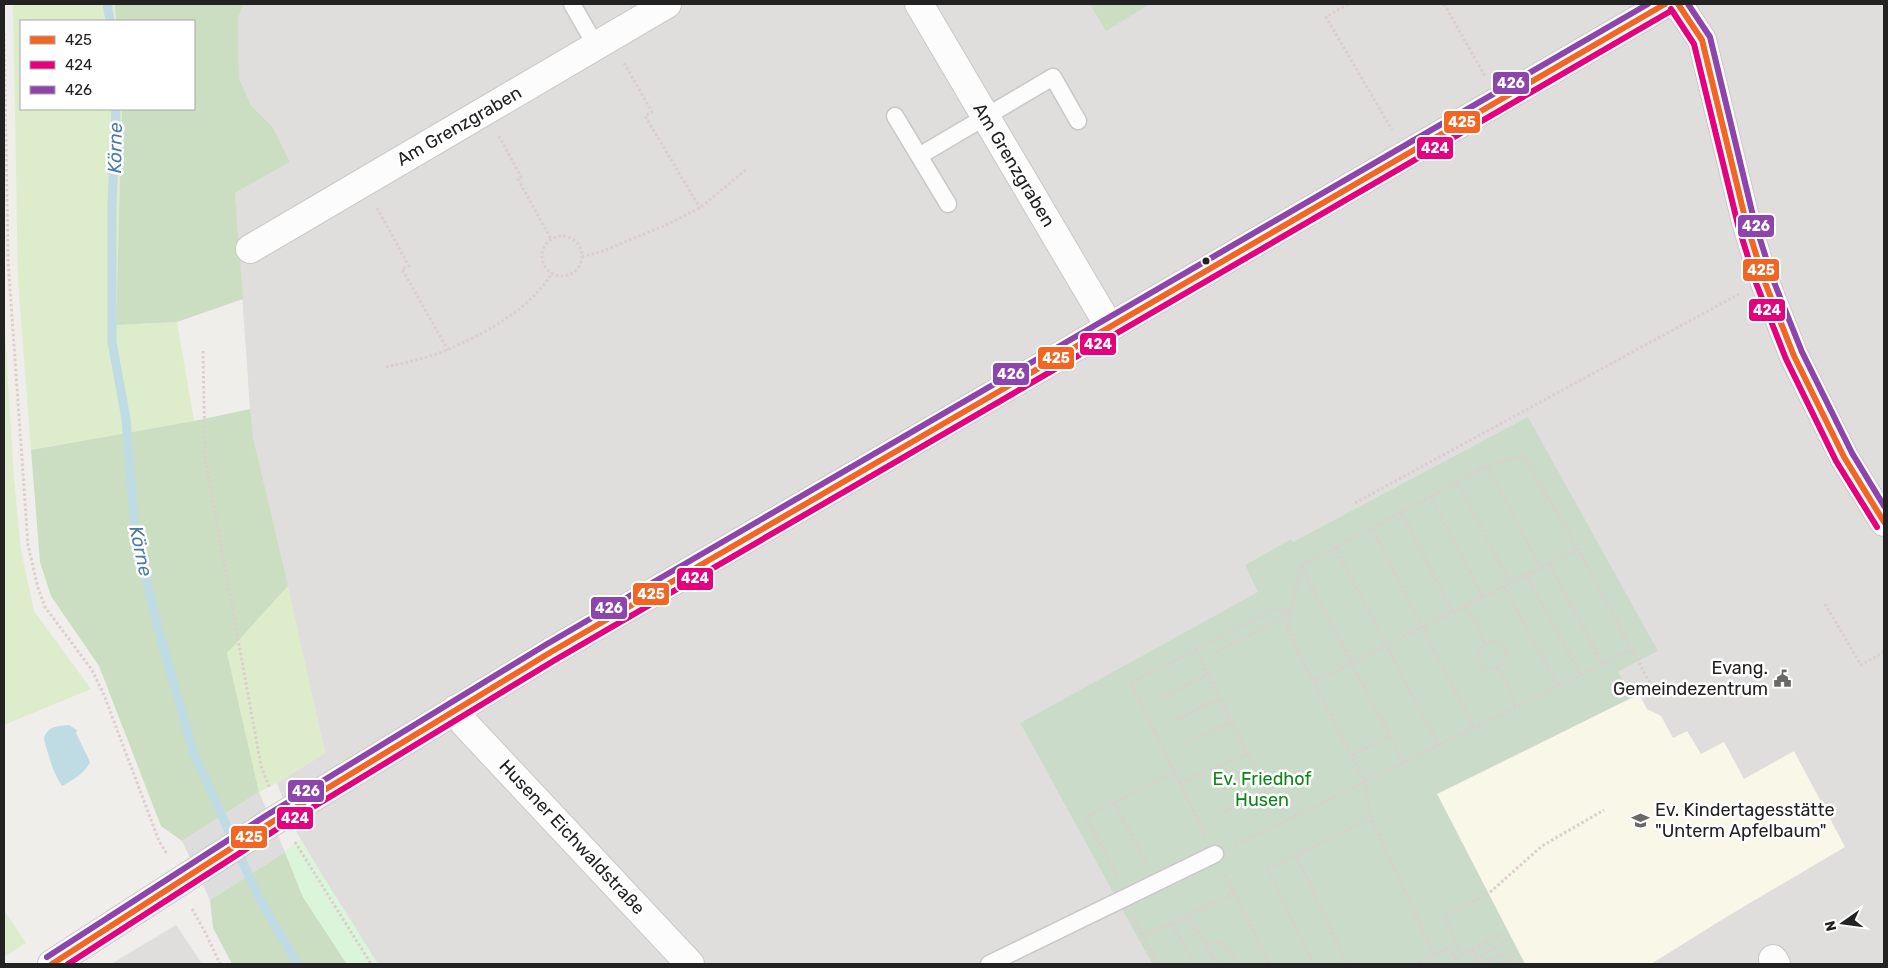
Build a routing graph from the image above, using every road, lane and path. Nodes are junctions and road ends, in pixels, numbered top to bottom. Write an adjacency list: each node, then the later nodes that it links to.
1 (572, 4): 9 (lane)
2 (667, 4): 9 (street, Am Grenzgraben)
3 (919, 4): 13 (street, Am Grenzgraben)
4 (1348, 4): 15 (path)
5 (1444, 4): 10 (path)
6 (1665, 4): 26 (street)
7 (1678, 4): 25 (street)
8 (4, 34): 90 (path)
9 (603, 42): 11 (street, Am Grenzgraben); 20 (path)
10 (1486, 76)
11 (485, 111): 18 (street, Am Grenzgraben); 21 (path)
12 (895, 116): 16 (lane)
13 (986, 116): 14 (lane); 16 (lane); 26 (street, Am Grenzgraben)
14 (1078, 121)
15 (1392, 131)
16 (920, 156): 19 (lane)
17 (748, 168): 20 (path)
18 (362, 183): 22 (street, Am Grenzgraben); 27 (path)
19 (948, 204)
20 (700, 208): 23 (path)
21 (551, 239): 23 (path); 24 (path)
22 (250, 249)
23 (582, 257): 24 (path)
24 (552, 273): 27 (path)
25 (1764, 280): 33 (path); 35 (street)
26 (1109, 326): 68 (street)
27 (448, 350): 29 (path)
28 (203, 351): 87 (path)
29 (386, 367)
30 (1487, 466): 31 (path); 38 (path); 41 (path)
31 (1457, 481): 32 (path); 43 (path)
32 (1430, 496): 34 (path); 45 (path)
33 (1356, 503)
34 (1401, 512): 36 (path); 49 (path)
35 (1884, 522)
36 (1372, 528): 37 (path); 50 (path)
37 (1335, 547): 40 (path); 52 (path)
38 (1578, 549): 39 (path); 54 (path)
39 (1549, 564): 41 (path); 58 (path)
40 (1301, 566): 48 (path); 57 (path)
41 (1541, 568): 42 (path)
42 (1526, 575): 43 (path); 61 (path)
43 (1510, 583): 44 (path)
44 (1504, 586): 45 (path); 63 (path)
45 (1483, 597): 47 (path)
46 (1825, 604): 56 (path)
47 (1464, 606): 49 (path); 51 (path)
48 (1292, 612): 53 (path); 55 (path); 62 (path)
49 (1453, 612): 50 (path)
50 (1423, 627): 52 (path); 71 (path)
51 (1484, 644): 59 (path); 59 (path)
52 (1386, 646): 57 (path); 74 (path)
53 (1196, 650): 60 (path); 78 (path)
54 (1631, 650): 58 (path); 66 (path)
55 (1217, 652)
56 (1884, 652)
57 (1352, 663): 62 (path); 72 (path)
58 (1603, 664): 61 (path)
59 (1498, 668): 67 (path)
60 (1208, 674): 64 (path); 65 (path)
61 (1580, 675): 63 (path)
62 (1314, 682): 76 (path)
63 (1558, 686): 67 (path)
64 (1163, 697)
65 (1220, 698): 69 (path); 70 (path)
66 (1658, 698)
67 (1516, 707): 71 (path)
68 (456, 710): 87 (street); 109 (street, Husener Eichwaldstraße)
69 (1175, 720)
70 (1232, 722): 73 (path); 75 (path)
71 (1474, 728): 74 (path)
72 (1390, 736): 76 (path); 77 (path)
73 (1186, 743)
74 (1439, 746): 77 (path)
75 (1248, 754): 80 (path); 82 (path)
76 (1352, 755): 79 (path)
77 (1404, 763): 79 (path)
78 (1174, 772): 80 (path); 83 (path)
79 (1365, 782): 86 (path); 88 (path)
80 (1180, 783): 88 (path)
81 (1279, 784): 82 (path)
82 (1266, 790): 85 (path)
83 (1114, 803): 91 (path); 93 (path)
84 (1604, 810): 102 (path)
85 (1224, 812)
86 (1370, 818): 89 (path); 101 (path)
87 (276, 820): 90 (street); 108 (path)
88 (1215, 854): 91 (lane); 92 (path)
89 (1296, 855): 116 (path); 117 (path)
90 (185, 878): 106 (street); 107 (path)
91 (1157, 882): 93 (lane)
92 (1234, 893): 94 (path); 115 (path)
93 (1128, 896): 110 (lane)
94 (1180, 920): 95 (path); 98 (path)
95 (1172, 923): 111 (path); 112 (path)
96 (1502, 934): 99 (path)
97 (1508, 942): 105 (path)
98 (1206, 944): 113 (path); 114 (path)
99 (1472, 950): 102 (path); 105 (path)
100 (1511, 950): 121 (path)
101 (1434, 955): 104 (path); 118 (path)
102 (1462, 955): 104 (path)
103 (1514, 956): 122 (path)
104 (1454, 958): 119 (path)
105 (1476, 959): 120 (path)
106 (66, 960)
107 (220, 964)
108 (371, 964)
109 (690, 964)
110 (989, 964)
111 (1158, 964)
112 (1194, 964)
113 (1217, 964)
114 (1236, 964)
115 (1269, 964)
116 (1313, 964)
117 (1347, 964)
118 (1414, 964)
119 (1458, 964)
120 (1479, 964)
121 (1484, 964)
122 (1499, 964)

